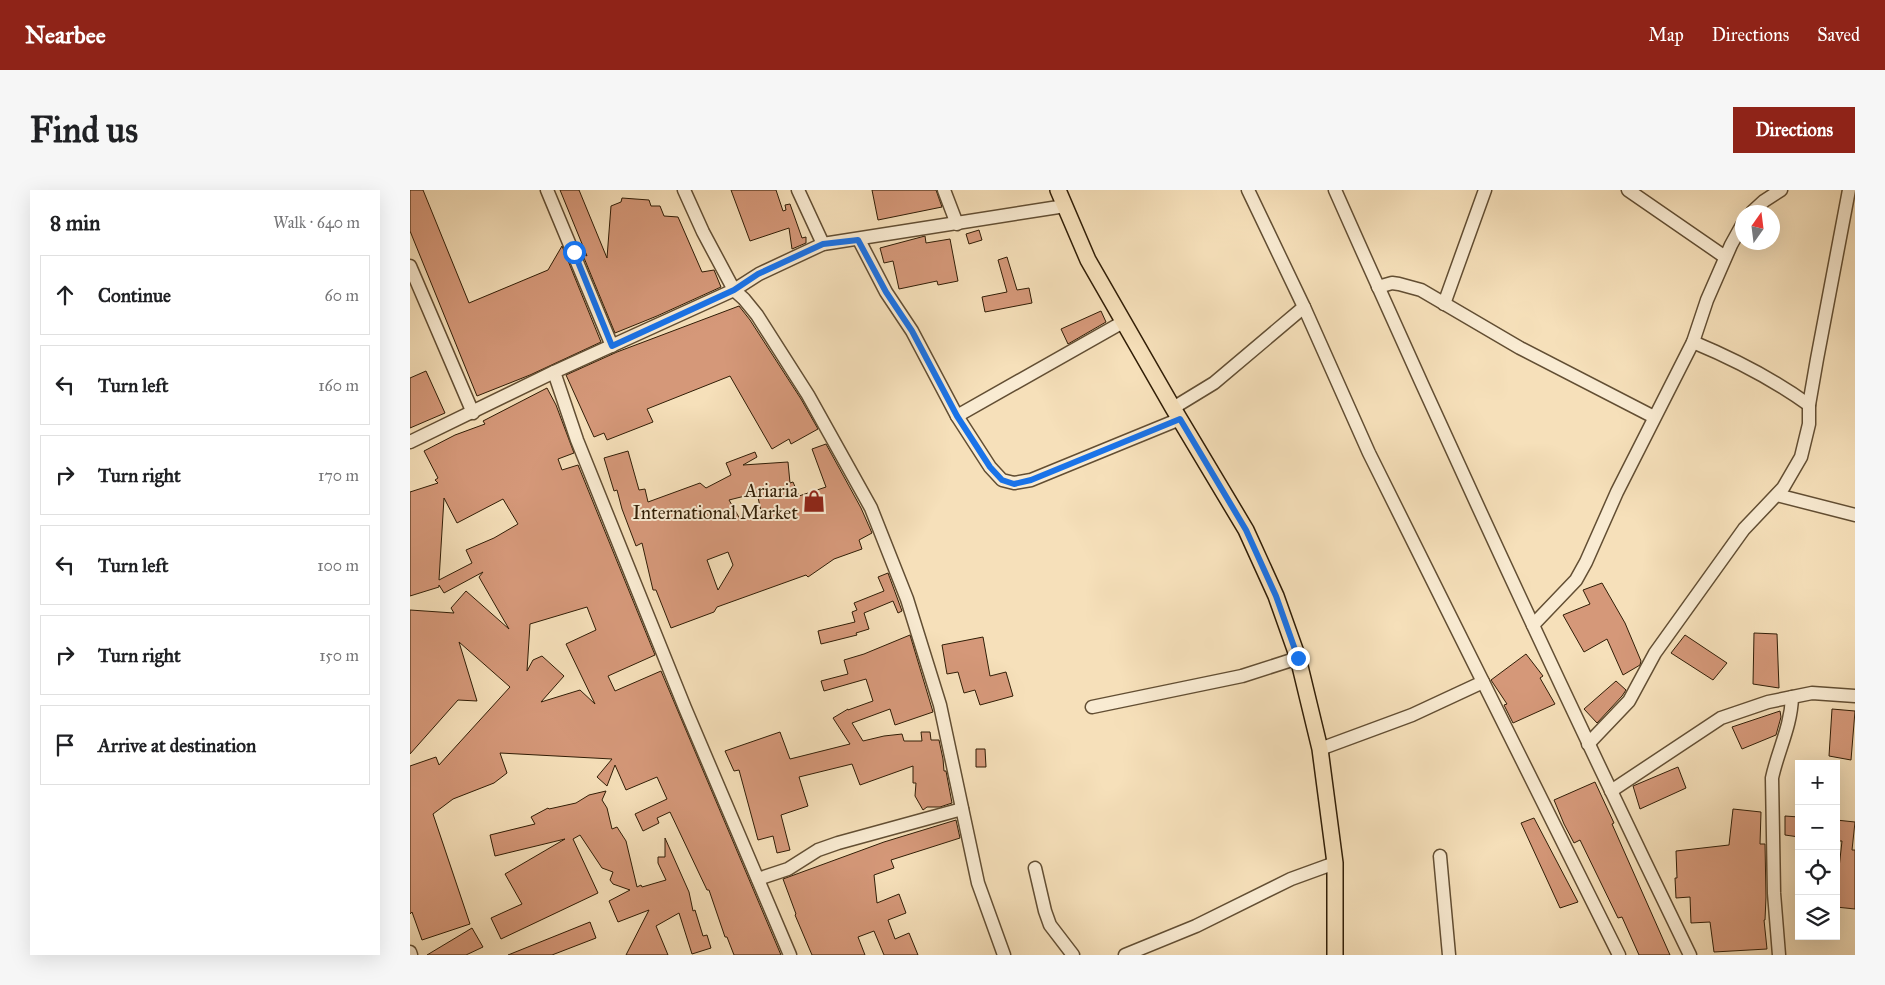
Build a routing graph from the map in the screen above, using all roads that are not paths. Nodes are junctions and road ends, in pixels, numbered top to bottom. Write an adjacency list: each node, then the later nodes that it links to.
1 (547, 190): 26 (street)
2 (684, 190): 21 (street)
3 (798, 190): 17 (street)
4 (944, 190): 14 (street)
5 (1058, 190): 13 (main road)
6 (1248, 190): 23 (street)
7 (1335, 190): 20 (street)
8 (1485, 190): 22 (street)
9 (1628, 190): 18 (street)
10 (1781, 190): 12 (street)
11 (1850, 190): 28 (street)
12 (1760, 205)
13 (1065, 206): 14 (street); 24 (main road)
14 (957, 224): 16 (street)
15 (1735, 239): 18 (street)
16 (858, 240): 17 (street); 31 (street)
17 (823, 244): 21 (street)
18 (1725, 258): 25 (street)
19 (410, 266): 29 (street)
20 (1378, 287): 22 (street); 36 (street)
21 (734, 290): 26 (street); 45 (street)
22 (1444, 304): 32 (street)
23 (1304, 307): 30 (street); 38 (street)
24 (1123, 322): 30 (main road); 31 (street)
25 (1693, 342): 28 (street); 32 (street)
26 (612, 346): 27 (street)
27 (554, 372): 29 (street); 49 (street)
28 (1809, 405): 34 (street)
29 (473, 413): 33 (street)
30 (1176, 414): 31 (street); 37 (main road)
31 (957, 416)
32 (1654, 417): 36 (street)
33 (410, 442)
34 (1777, 495): 35 (street); 42 (street)
35 (1855, 515)
36 (1533, 625): 42 (street)
37 (1298, 658): 41 (street); 43 (main road)
38 (1483, 682): 43 (street); 56 (street)
39 (1855, 696): 40 (street)
40 (1792, 697): 44 (street); 58 (street)
41 (1092, 707)
42 (1588, 744): 44 (street)
43 (1320, 749): 47 (main road)
44 (1611, 791): 57 (street)
45 (962, 809): 49 (street); 51 (street)
46 (1440, 856): 55 (street)
47 (1335, 862): 53 (street); 54 (main road)
48 (1035, 868): 52 (street)
49 (758, 879): 50 (street)
50 (790, 955)
51 (1004, 955)
52 (1073, 955)
53 (1125, 955)
54 (1335, 955)
55 (1448, 955)
56 (1619, 955)
57 (1690, 955)
58 (1779, 955)

